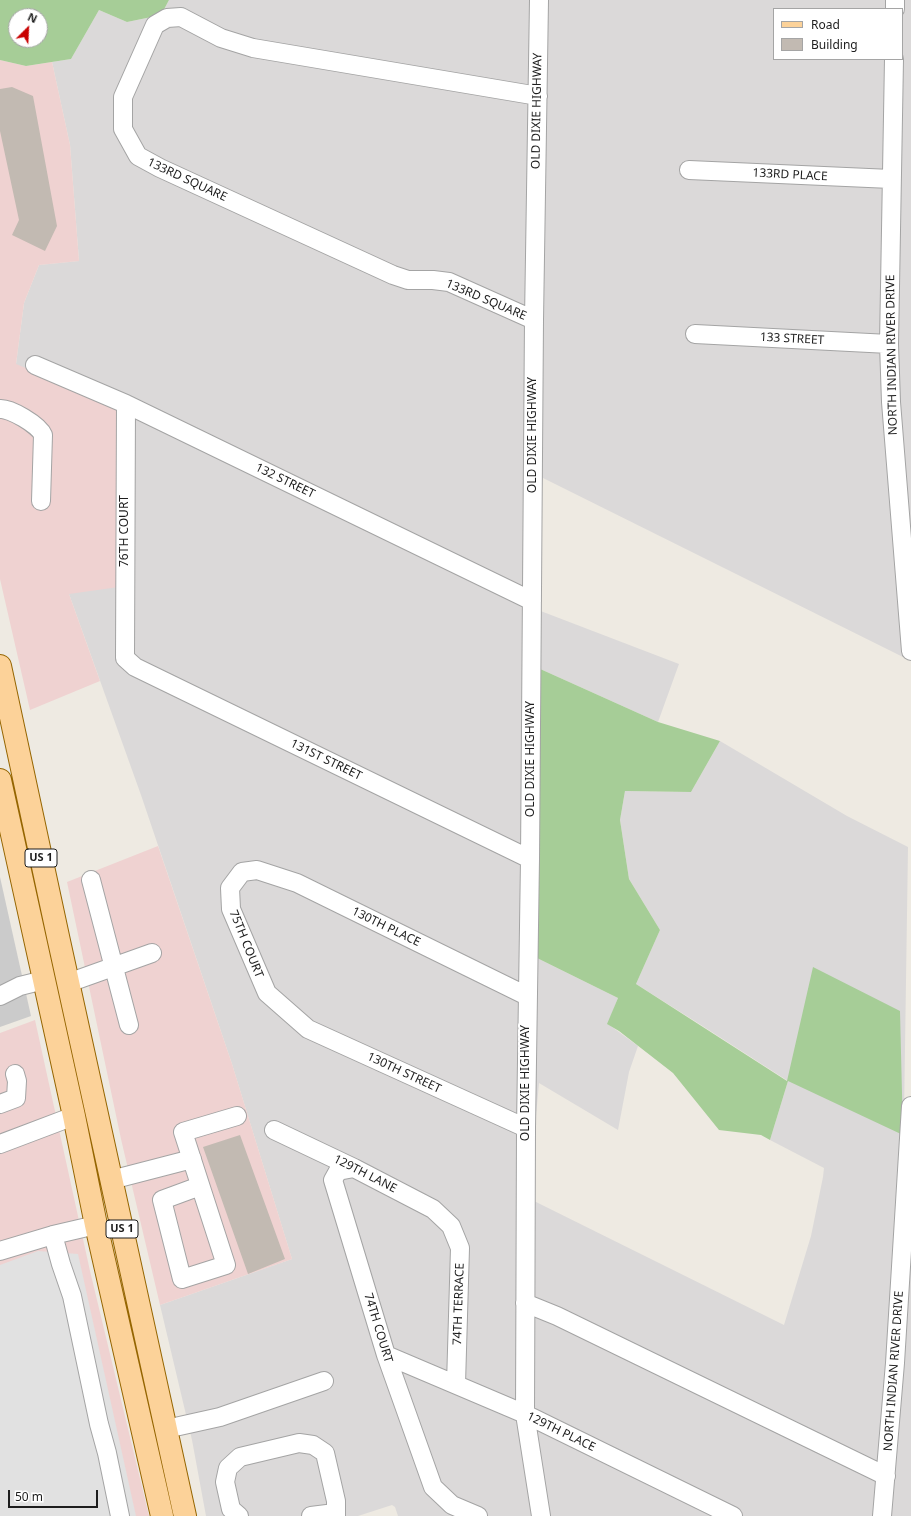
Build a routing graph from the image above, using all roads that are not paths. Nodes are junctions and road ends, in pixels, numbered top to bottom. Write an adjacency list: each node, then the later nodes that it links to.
1 (540, 0): 3 (street, OLD DIXIE HIGHWAY)
2 (894, 60): 5 (street, NORTH INDIAN RIVER DRIVE)
3 (538, 96): 6 (street, OLD DIXIE HIGHWAY); 6 (street, 133RD SQUARE)
4 (689, 170): 5 (street, 133RD PLACE)
5 (891, 179): 8 (street, NORTH INDIAN RIVER DRIVE)
6 (534, 320): 13 (street, OLD DIXIE HIGHWAY)
7 (695, 334): 8 (street, 133 STREET)
8 (889, 344): 14 (street, NORTH INDIAN RIVER DRIVE)
9 (35, 365): 10 (street, 132 STREET)
10 (126, 404): 13 (street, 132 STREET); 15 (street, 76TH COURT)
11 (0, 409): 12 (street)
12 (41, 501)
13 (532, 601): 19 (street, OLD DIXIE HIGHWAY)
14 (911, 650)
15 (124, 658): 19 (street, 131ST STREET)
16 (0, 666): 17 (main road, US 1)
17 (24, 782): 18 (street); 25 (main road, US 1)
18 (1, 788): 24 (main road, US 1)
19 (530, 859): 27 (street, OLD DIXIE HIGHWAY)
20 (242, 872): 27 (street, 130TH PLACE); 28 (street, 75TH COURT)
21 (91, 880): 23 (street)
22 (152, 953): 23 (street)
23 (114, 966): 25 (street); 29 (street)
24 (44, 980): 26 (street); 33 (main road, US 1)
25 (68, 983): 40 (main road, US 1)
26 (0, 996)
27 (527, 996): 35 (street, OLD DIXIE HIGHWAY)
28 (286, 1011): 35 (street, 130TH STREET)
29 (130, 1025)
30 (15, 1074): 31 (street)
31 (0, 1104)
32 (911, 1106): 53 (street, NORTH INDIAN RIVER DRIVE)
33 (74, 1116): 37 (street); 42 (main road, US 1)
34 (237, 1116): 38 (street)
35 (526, 1128): 46 (street, OLD DIXIE HIGHWAY)
36 (274, 1130): 39 (street, 129TH LANE)
37 (0, 1144)
38 (192, 1160): 40 (street); 41 (street)
39 (354, 1168): 43 (street, 129TH LANE); 47 (street, 74TH COURT)
40 (111, 1180): 52 (main road, US 1)
41 (200, 1186): 41 (street)
42 (96, 1225): 44 (street); 50 (main road, US 1)
43 (451, 1226): 49 (street, 74TH TERRACE)
44 (53, 1234): 45 (street); 55 (street)
45 (0, 1251)
46 (525, 1303): 51 (street, OLD DIXIE HIGHWAY); 53 (street)
47 (386, 1355): 49 (street, 129TH PLACE); 60 (street, 74TH COURT)
48 (324, 1381): 52 (street)
49 (456, 1384): 51 (street, 129TH PLACE)
50 (138, 1409): 52 (main road); 56 (main road, US 1)
51 (525, 1414): 61 (street, OLD DIXIE HIGHWAY); 62 (street, 129TH PLACE)
52 (166, 1429): 57 (main road, US 1)
53 (886, 1476): 63 (street, NORTH INDIAN RIVER DRIVE)
54 (336, 1515): 58 (street); 59 (street)
55 (120, 1516)
56 (162, 1516)
57 (185, 1516)
58 (239, 1516)
59 (311, 1516)
60 (478, 1516)
61 (541, 1516)
62 (733, 1516)
63 (882, 1516)

